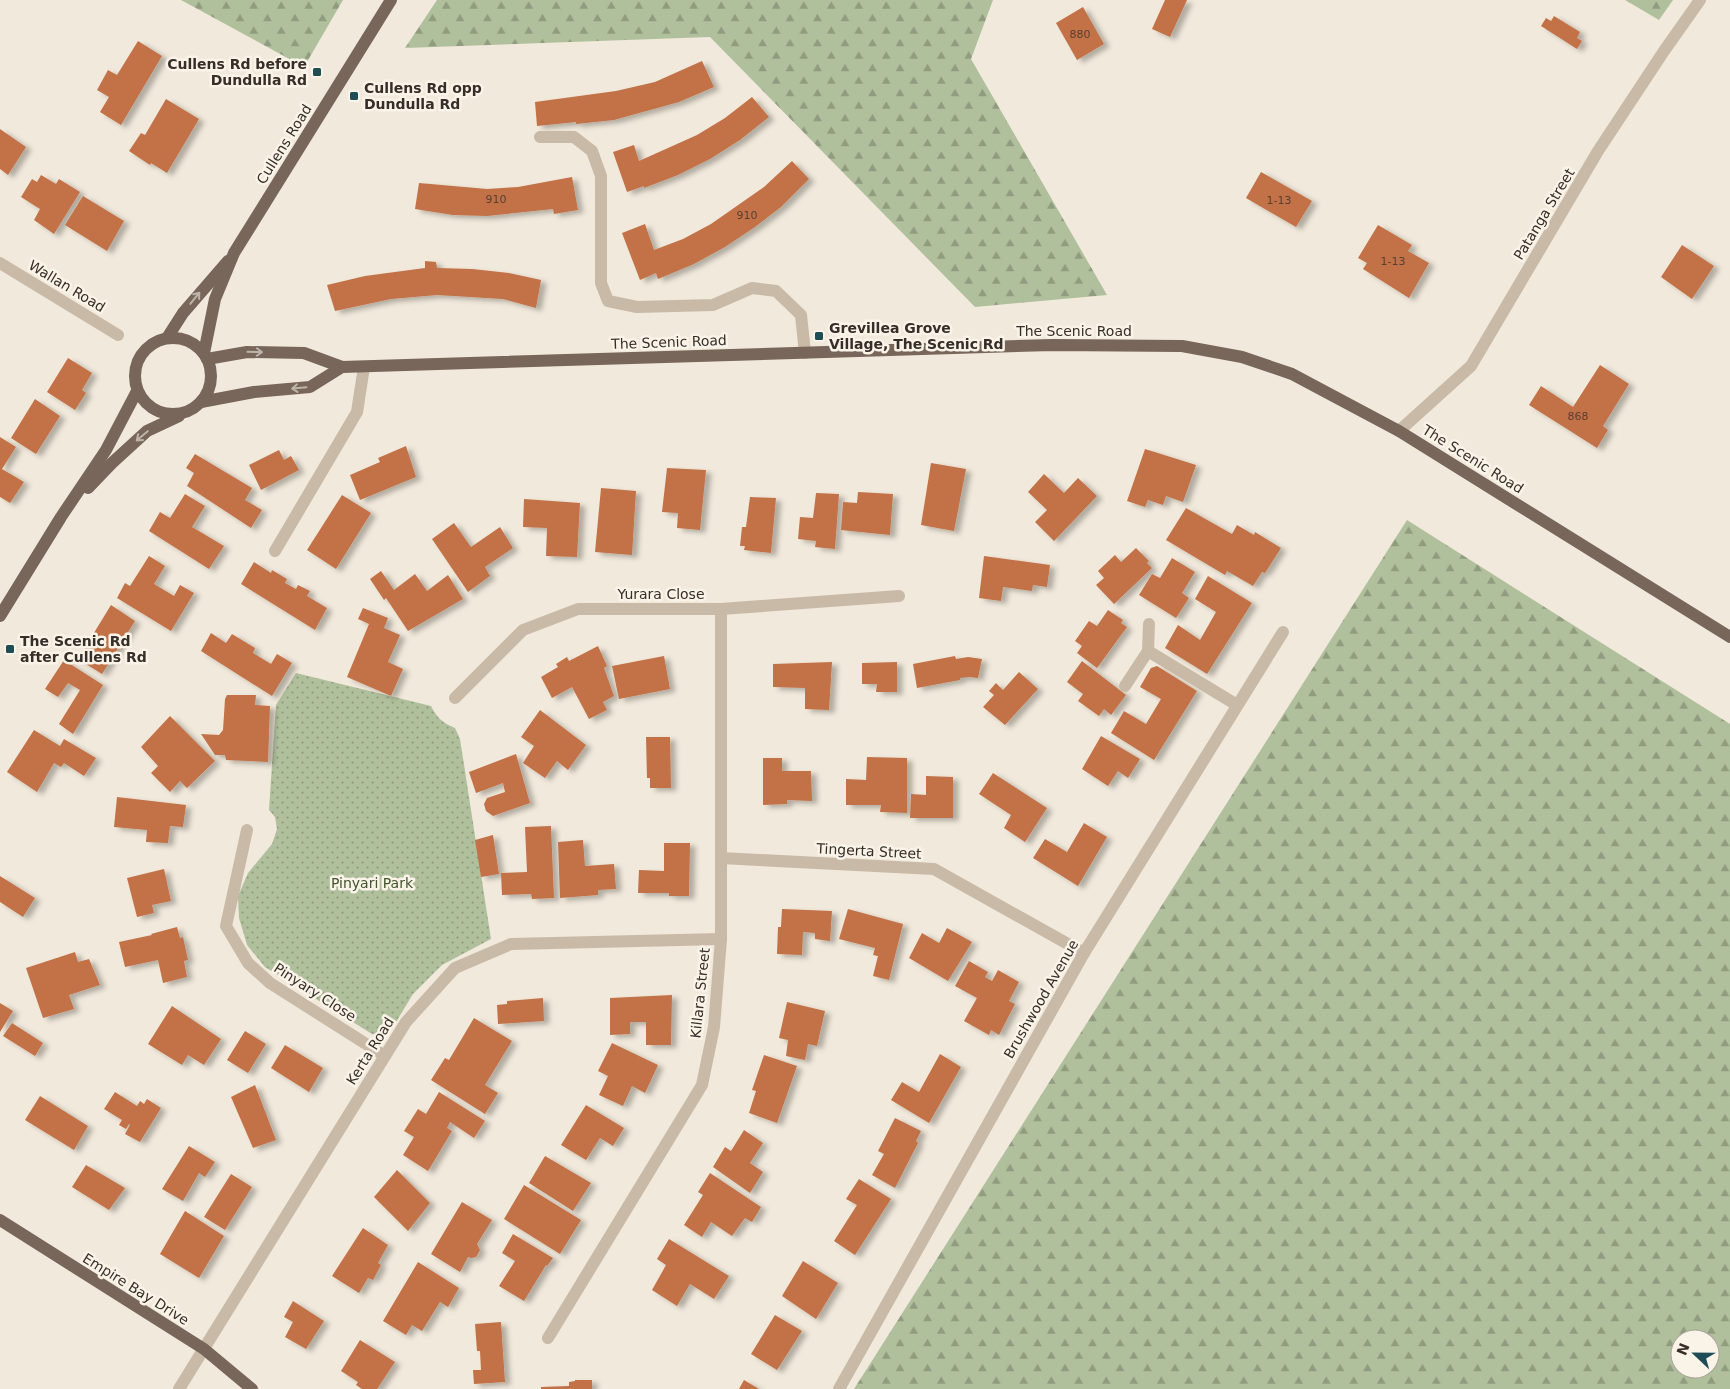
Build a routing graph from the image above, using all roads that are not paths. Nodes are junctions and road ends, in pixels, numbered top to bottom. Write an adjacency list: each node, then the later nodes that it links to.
1 (391, 0): 4 (main road, Cullens Road)
2 (1700, 0): 15 (street, Patanga Street)
3 (540, 136): 8 (street)
4 (234, 253): 7 (main road, Cullens Road, one-way to 4); 9 (main road, Cullens Road)
5 (0, 263): 6 (street, Wallan Road)
6 (118, 335)
7 (167, 338): 9 (main road); 12 (main road)
8 (805, 353): 11 (main road, The Scenic Road); 15 (main road, The Scenic Road)
9 (206, 356): 10 (main road, The Scenic Road, one-way to 10); 13 (main road)
10 (342, 367): 11 (main road, The Scenic Road); 13 (main road, one-way to 13)
11 (364, 367): 17 (street)
12 (137, 391): 14 (main road); 16 (main road)
13 (201, 402): 14 (main road)
14 (184, 413): 16 (main road, one-way to 16)
15 (1399, 431): 23 (main road, The Scenic Road)
16 (61, 518): 20 (main road)
17 (275, 551)
18 (898, 596): 19 (street, Yurara Close)
19 (721, 609): 26 (street, Yurara Close); 29 (street, Killara Street)
20 (0, 616)
21 (1148, 624): 24 (street)
22 (1283, 632): 27 (street, Brushwood Avenue)
23 (1730, 637)
24 (1148, 652): 25 (street); 27 (street)
25 (1125, 686)
26 (455, 698)
27 (1237, 705): 31 (street, Brushwood Avenue)
28 (247, 830): 32 (street, Pinyary Close)
29 (721, 858): 30 (street, Killara Street); 31 (street, Tingerta Street)
30 (720, 939): 32 (street, Kerta Road); 34 (street, Killara Street)
31 (1084, 953): 38 (street, Brushwood Avenue)
32 (384, 1056): 35 (street, Kerta Road)
33 (0, 1220): 35 (main road, Empire Bay Drive)
34 (548, 1338)
35 (204, 1349): 36 (street, Kerta Road); 37 (main road, Empire Bay Drive)
36 (179, 1389)
37 (252, 1389)
38 (839, 1389)

